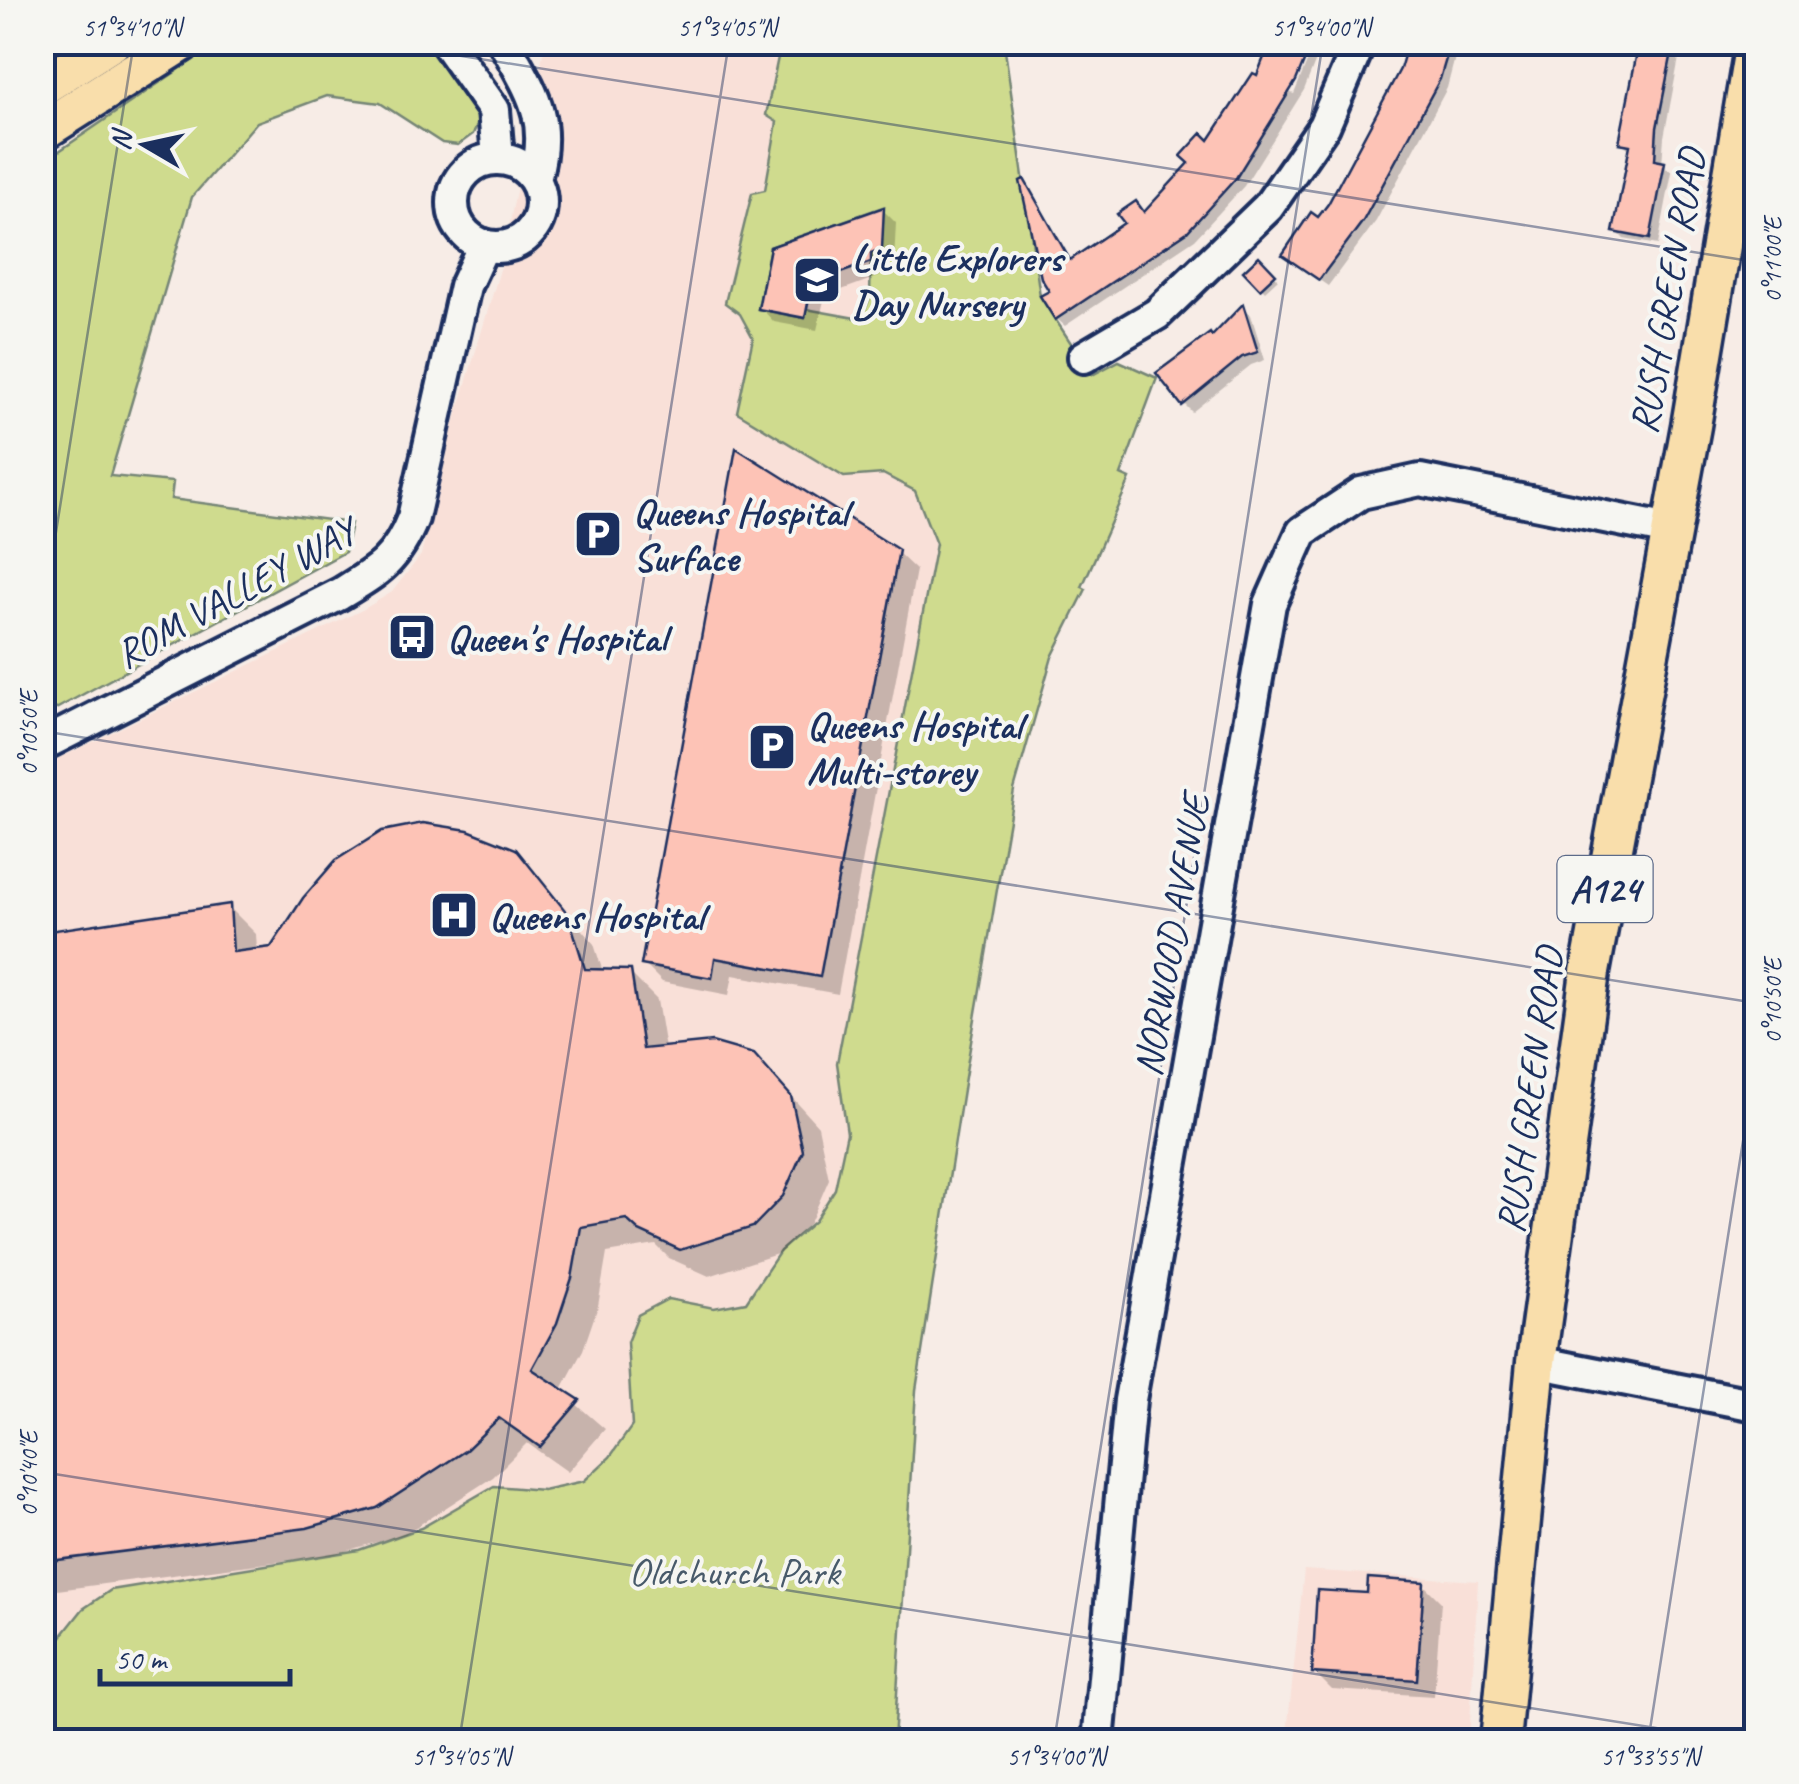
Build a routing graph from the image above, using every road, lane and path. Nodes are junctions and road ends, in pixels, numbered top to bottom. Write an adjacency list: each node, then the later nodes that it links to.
1 (111, 42): 7 (main road)
2 (182, 42): 8 (main road)
3 (446, 42): 9 (street)
4 (504, 42): 10 (street)
5 (1360, 42): 12 (street)
6 (1755, 42): 13 (main road, RUSH GREEN ROAD / A124)
7 (42, 86)
8 (42, 131)
9 (498, 158): 10 (street); 11 (street)
10 (535, 179): 11 (street)
11 (484, 245): 14 (street, ROM VALLEY WAY)
12 (1084, 357)
13 (1670, 530): 15 (main road, RUSH GREEN ROAD / A124); 17 (street, NORWOOD AVENUE)
14 (42, 746)
15 (1536, 1362): 16 (street); 18 (main road, RUSH GREEN ROAD / A124)
16 (1756, 1406)
17 (1098, 1742)
18 (1500, 1742)

